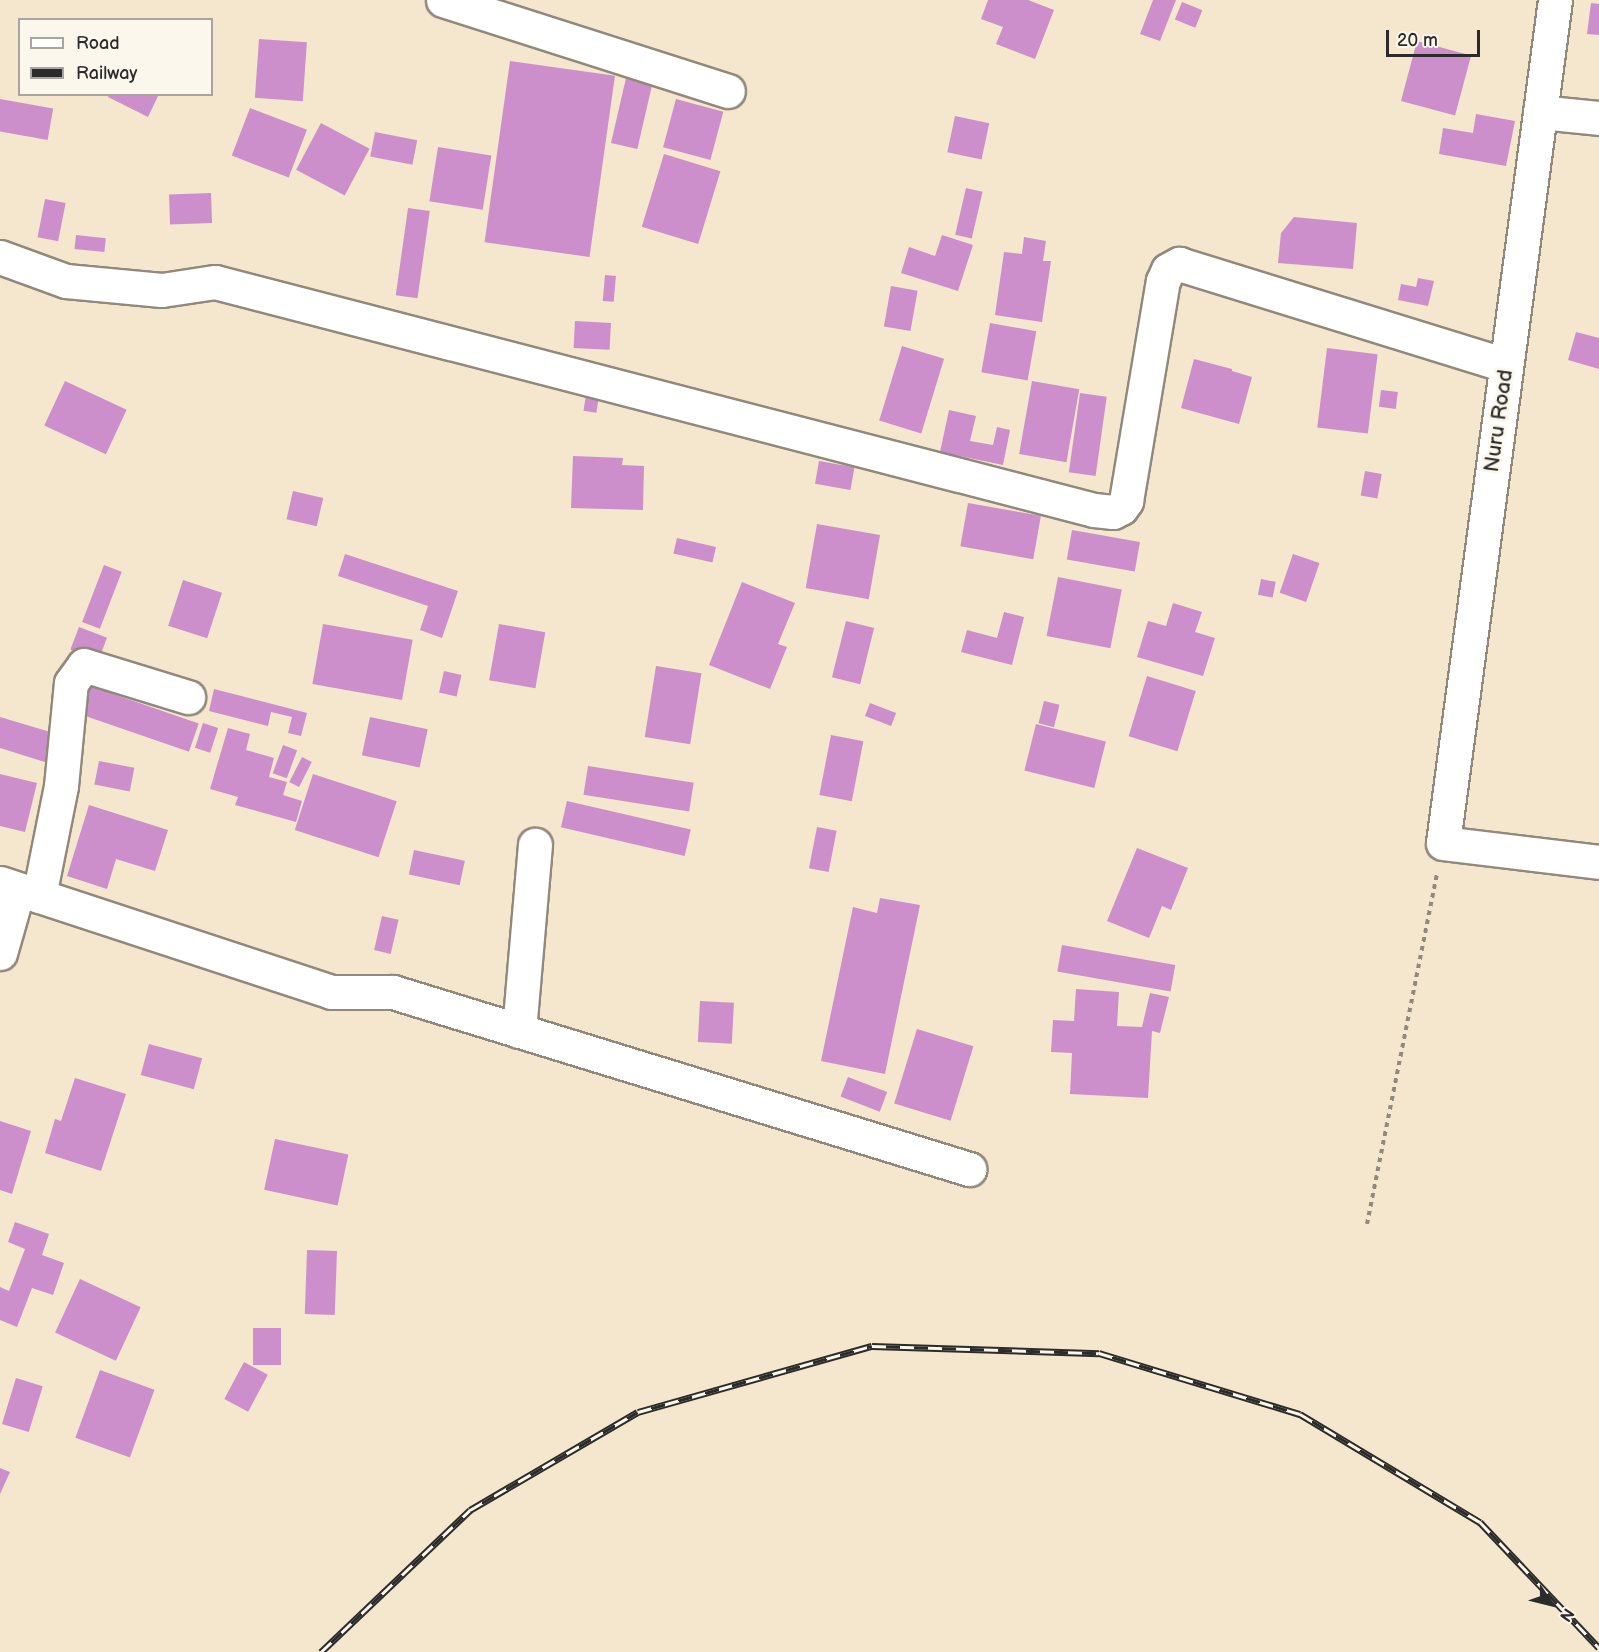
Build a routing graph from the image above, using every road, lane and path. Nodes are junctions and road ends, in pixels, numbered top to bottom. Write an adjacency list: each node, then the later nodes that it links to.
1 (443, 0): 3 (street)
2 (1555, 0): 4 (street, Nuru Road)
3 (728, 91)
4 (1540, 112): 5 (street); 7 (street, Nuru Road)
5 (1599, 118)
6 (0, 258): 7 (street)
7 (1506, 365): 9 (street, Nuru Road)
8 (188, 697): 12 (street)
9 (1443, 843): 11 (street); 16 (path)
10 (534, 845): 14 (street)
11 (1599, 862)
12 (19, 890): 13 (street); 14 (street)
13 (0, 954)
14 (519, 1031): 15 (street)
15 (969, 1169)
16 (1367, 1224)

